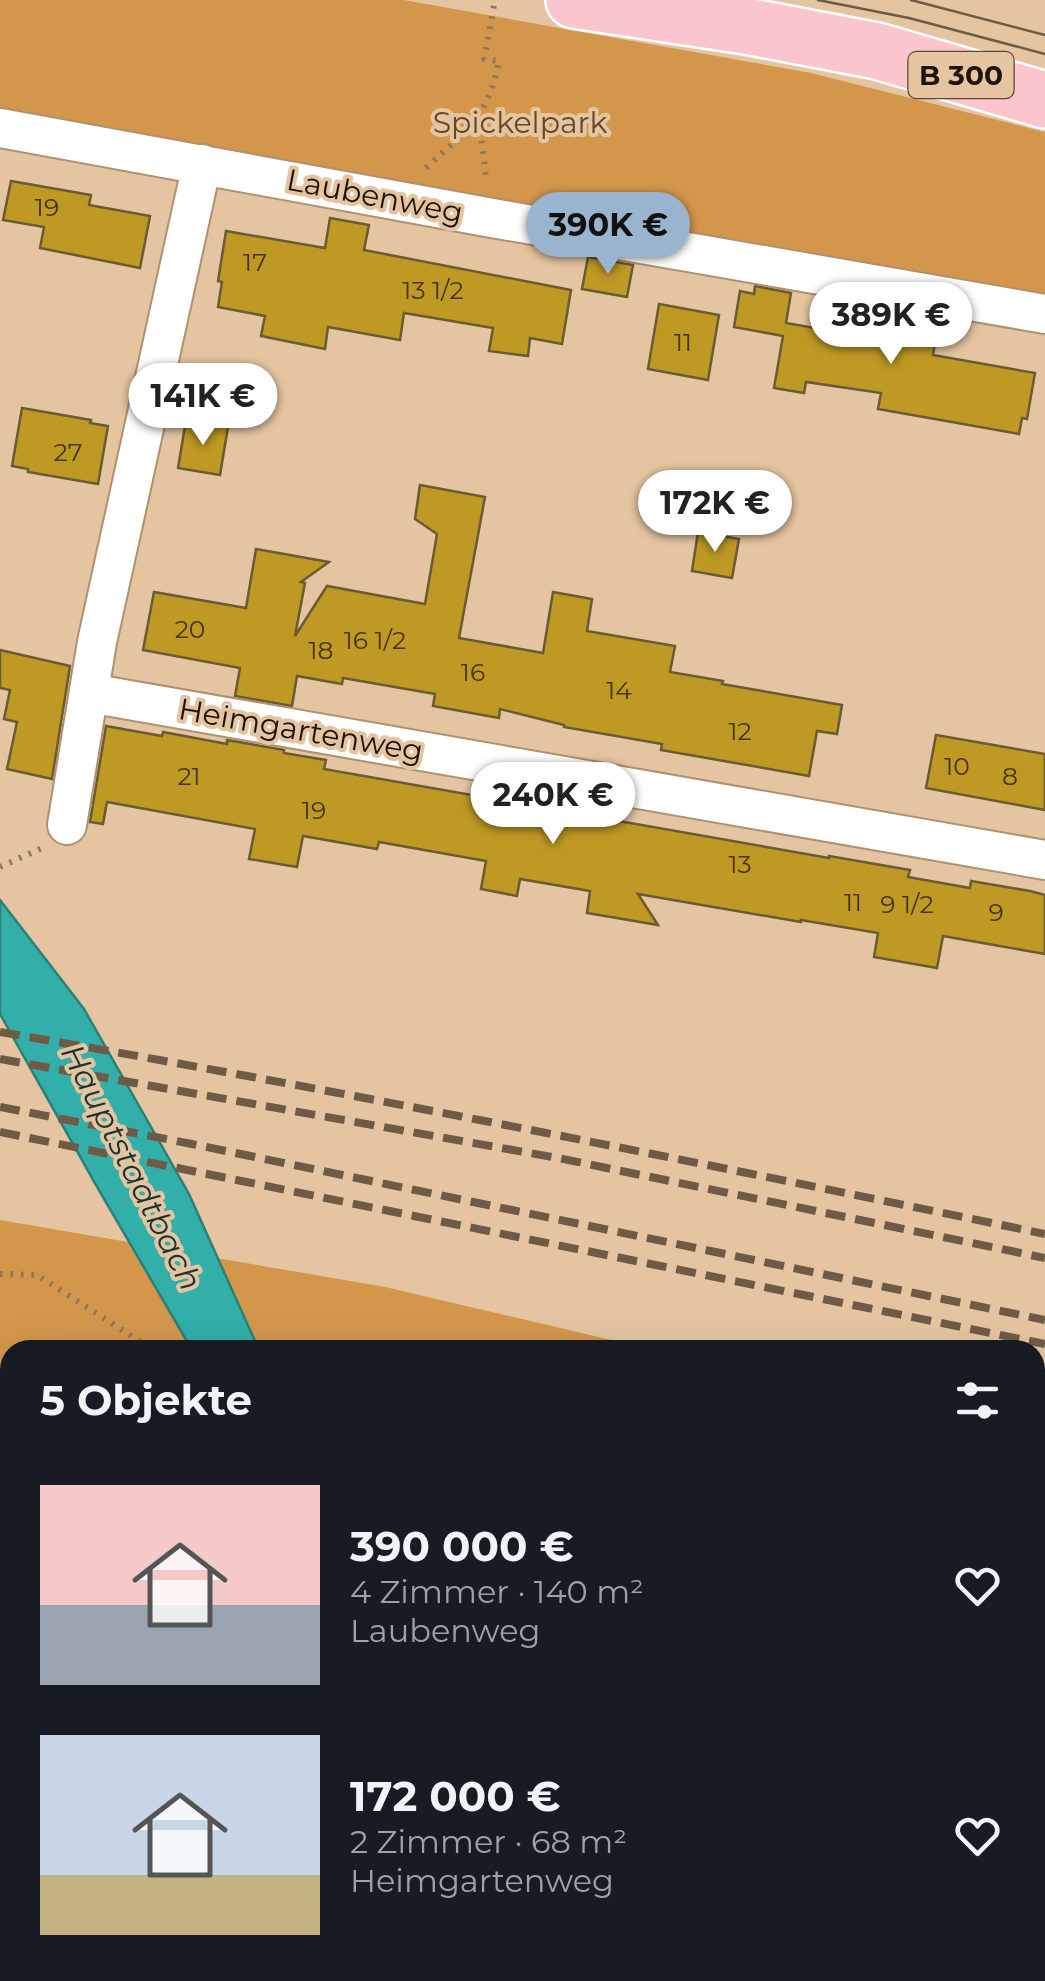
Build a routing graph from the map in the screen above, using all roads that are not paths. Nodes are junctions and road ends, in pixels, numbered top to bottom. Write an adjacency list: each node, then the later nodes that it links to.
1 (574, 0): 2 (main road, B 300)
2 (1045, 100)
3 (0, 128): 4 (street, Laubenweg)
4 (202, 164): 5 (street, Laubenweg); 6 (street)
5 (1045, 314)
6 (88, 693): 7 (street); 8 (street, Heimgartenweg)
7 (68, 825)
8 (1045, 860)

